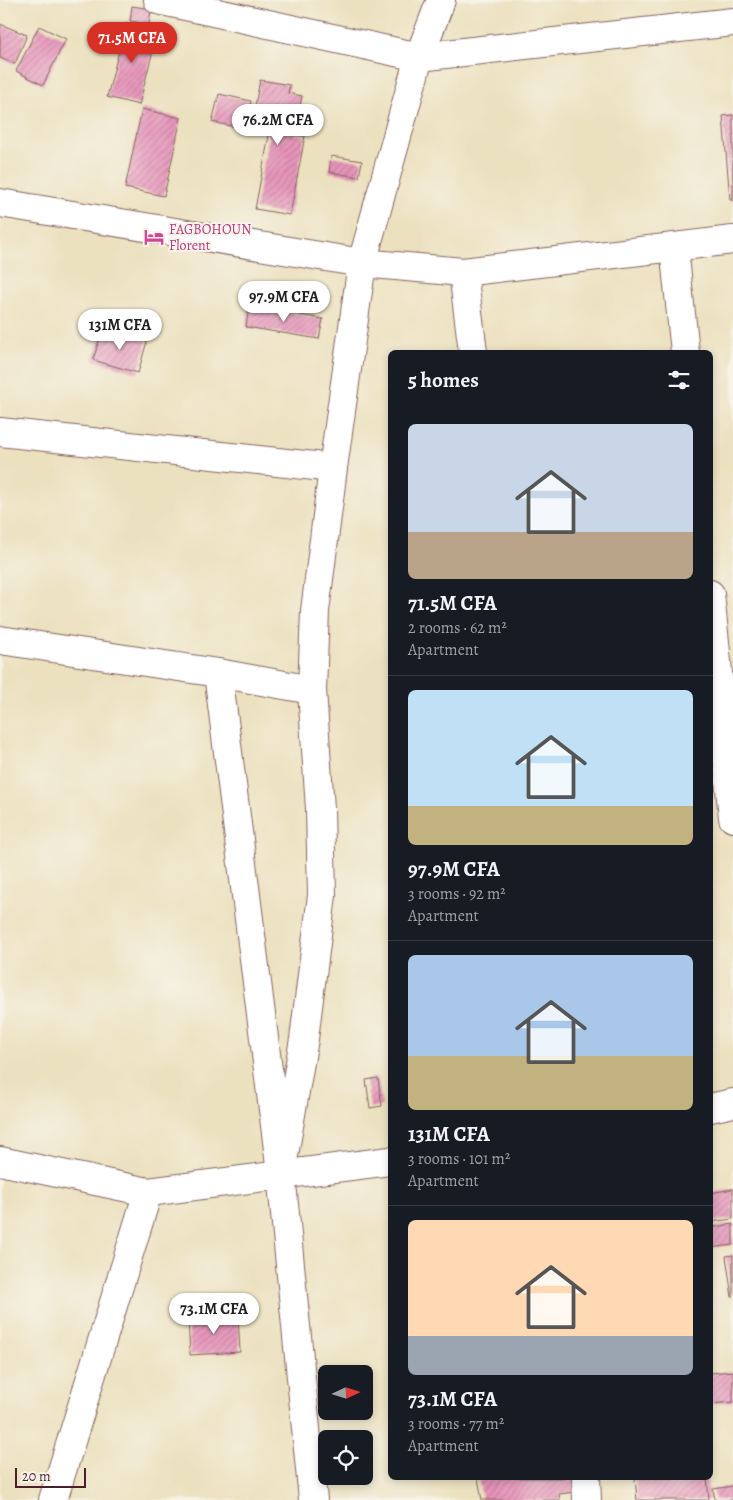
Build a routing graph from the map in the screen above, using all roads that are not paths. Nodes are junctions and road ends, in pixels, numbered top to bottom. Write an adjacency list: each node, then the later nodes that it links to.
1 (158, 0): 4 (street)
2 (440, 0): 4 (street)
3 (733, 22): 4 (street)
4 (419, 57): 8 (street)
5 (0, 203): 8 (street)
6 (733, 240): 7 (street)
7 (674, 247): 9 (street); 11 (street)
8 (362, 263): 9 (street); 13 (street)
9 (463, 272): 10 (street)
10 (473, 350)
11 (685, 350)
12 (0, 432): 13 (street)
13 (333, 468): 17 (street)
14 (713, 623): 18 (street)
15 (0, 640): 16 (street)
16 (218, 673): 17 (street); 23 (street)
17 (312, 690): 23 (street)
18 (733, 818)
19 (733, 1103): 20 (street)
20 (713, 1107)
21 (388, 1160): 23 (street)
22 (0, 1161): 24 (street)
23 (281, 1173): 24 (street); 27 (street)
24 (148, 1192): 26 (street)
25 (586, 1480): 28 (street)
26 (53, 1500)
27 (313, 1500)
28 (587, 1500)

